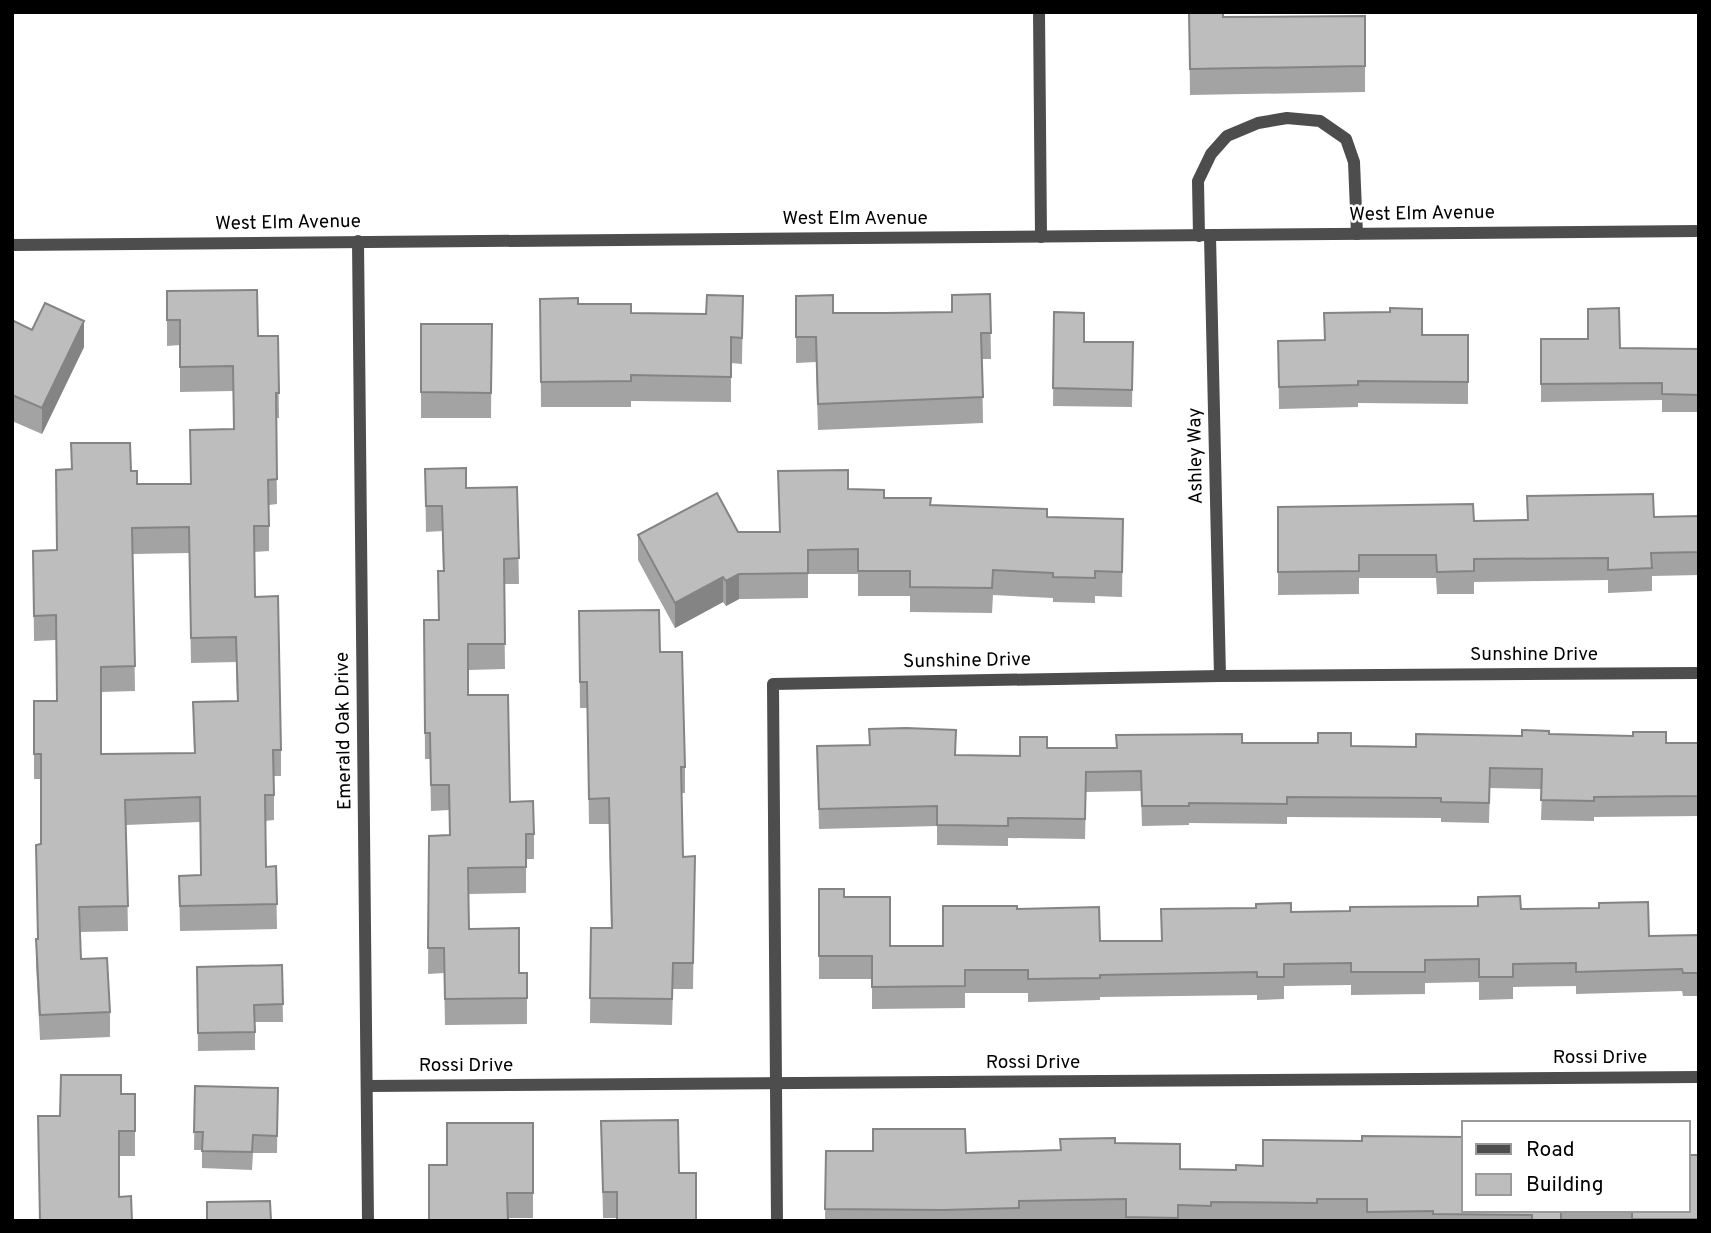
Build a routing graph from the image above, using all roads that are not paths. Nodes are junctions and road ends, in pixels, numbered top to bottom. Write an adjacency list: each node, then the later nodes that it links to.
1 (1039, 12): 5 (street)
2 (1699, 231): 3 (street, West Elm Avenue)
3 (1357, 234): 4 (street, West Elm Avenue); 4 (street, Ashley Way)
4 (1205, 236): 5 (street, West Elm Avenue); 9 (street, Ashley Way)
5 (1041, 237): 6 (street, West Elm Avenue)
6 (358, 241): 7 (street, West Elm Avenue); 12 (street, Emerald Oak Drive)
7 (12, 245)
8 (1699, 673): 9 (street, Sunshine Drive)
9 (1220, 676): 11 (street, Sunshine Drive)
10 (1699, 1077): 11 (street, Rossi Drive)
11 (776, 1084): 12 (street, Rossi Drive); 14 (street, Sunshine Drive)
12 (367, 1086): 13 (street, Emerald Oak Drive)
13 (368, 1221)
14 (776, 1221)

